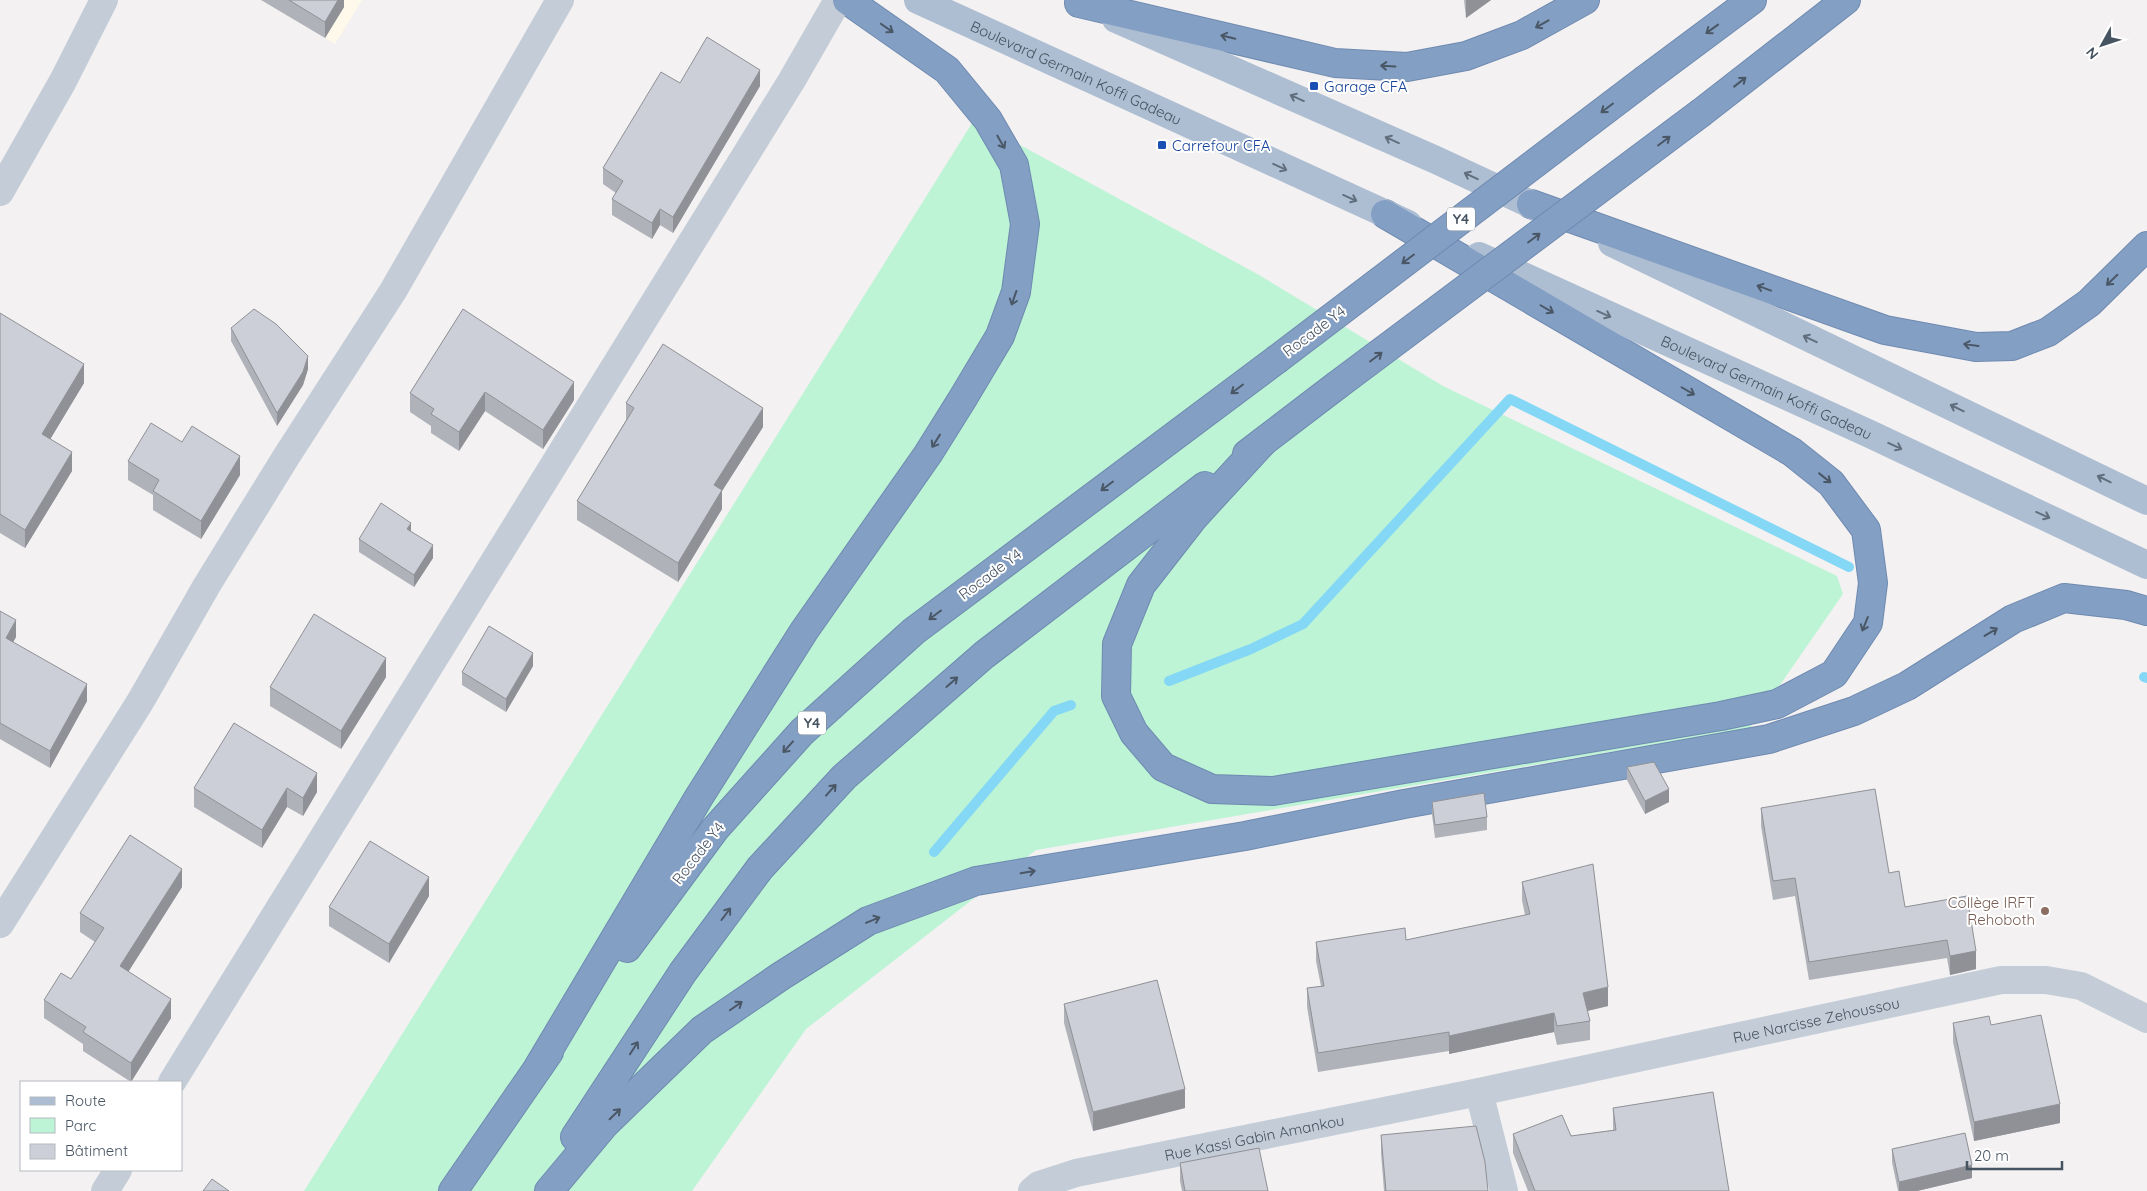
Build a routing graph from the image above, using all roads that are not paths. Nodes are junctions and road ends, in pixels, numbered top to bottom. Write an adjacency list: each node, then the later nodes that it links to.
1 (104, 0): 10 (street)
2 (560, 0): 18 (street)
3 (838, 0): 21 (street)
4 (848, 0): 20 (highway, one-way to 20)
5 (918, 0): 12 (main road, Boulevard Germain Koffi Gadeau, one-way to 12)
6 (1585, 0): 9 (highway, one-way to 9)
7 (1752, 0): 20 (highway, Rocade Y4 / Y4, one-way to 20, bridge)
8 (1846, 0): 14 (highway, one-way to 8, bridge)
9 (1076, 1): 11 (main road, one-way to 9)
10 (0, 192)
11 (1531, 204): 13 (highway, one-way to 11); 15 (main road, one-way to 11)
12 (1385, 214): 14 (highway, one-way to 14); 16 (main road, Boulevard Germain Koffi Gadeau, one-way to 16)
13 (2147, 246)
14 (1262, 443): 26 (highway, one-way to 14)
15 (2147, 501)
16 (2147, 565)
17 (2147, 611): 27 (highway, one-way to 17)
18 (0, 924)
19 (2147, 1020): 22 (street, Rue Narcisse Zehoussou)
20 (539, 1066): 25 (highway, Rocade Y4 / Y4)
21 (173, 1081)
22 (1479, 1092): 28 (street, Rue Kassi Gabin Amankou); 29 (street)
23 (117, 1171): 24 (street)
24 (105, 1191)
25 (453, 1191)
26 (540, 1191)
27 (549, 1191)
28 (1032, 1191)
29 (1504, 1191)

